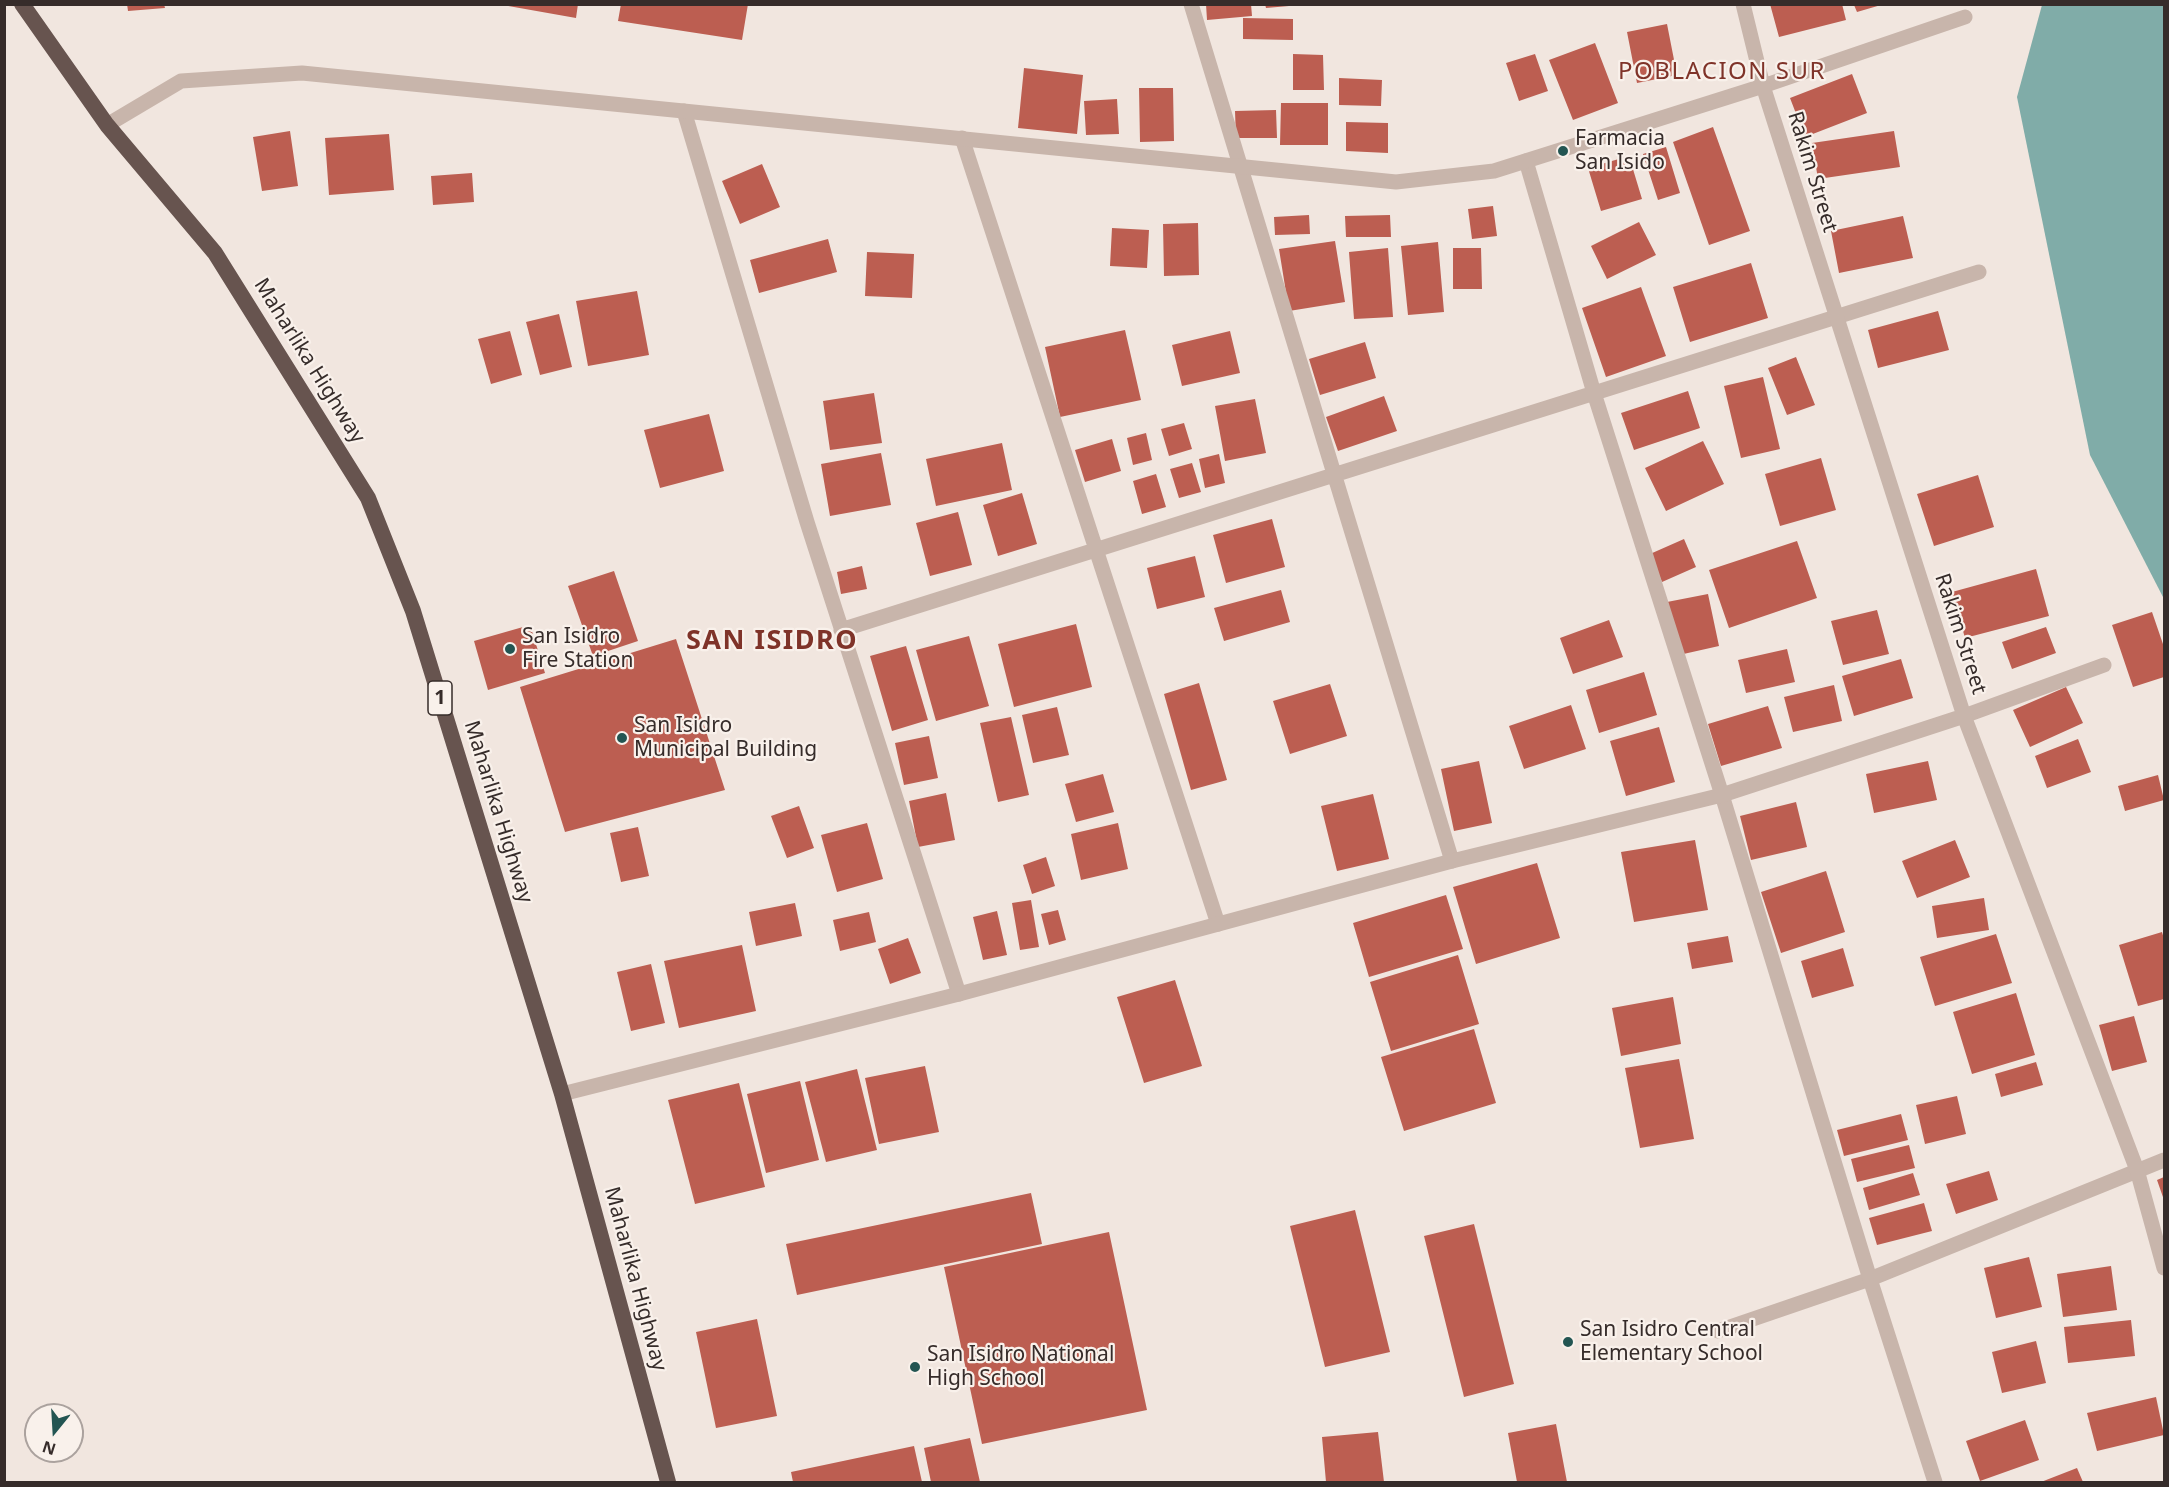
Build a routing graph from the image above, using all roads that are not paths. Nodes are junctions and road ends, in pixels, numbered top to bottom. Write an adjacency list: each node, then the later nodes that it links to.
1 (22, 4): 7 (highway, Maharlika Highway / 1)
2 (1191, 4): 10 (street)
3 (1743, 4): 5 (street, Rakim Street)
4 (1965, 17): 5 (street)
5 (1763, 86): 9 (street); 12 (street, Rakim Street)
6 (684, 111): 7 (street); 8 (street); 16 (street)
7 (107, 125): 23 (highway, Maharlika Highway / 1)
8 (962, 138): 10 (street); 15 (street)
9 (1526, 161): 10 (street); 13 (street)
10 (1239, 166): 14 (street)
11 (1979, 272): 12 (street)
12 (1836, 316): 13 (street); 18 (street, Rakim Street)
13 (1594, 393): 14 (street); 19 (street)
14 (1333, 474): 15 (street); 20 (street)
15 (1095, 549): 16 (street); 21 (street)
16 (841, 630): 22 (street)
17 (2104, 665): 18 (street)
18 (1964, 716): 19 (street); 25 (street, Rakim Street)
19 (1722, 795): 20 (street); 27 (street)
20 (1452, 861): 21 (street)
21 (1218, 924): 22 (street)
22 (959, 994): 23 (street)
23 (562, 1094): 29 (highway, Maharlika Highway / 1)
24 (2164, 1160): 25 (street)
25 (2137, 1170): 26 (street, Rakim Street); 27 (street)
26 (2164, 1268)
27 (1870, 1279): 28 (street); 30 (street)
28 (1718, 1331)
29 (668, 1482)
30 (1935, 1482)

